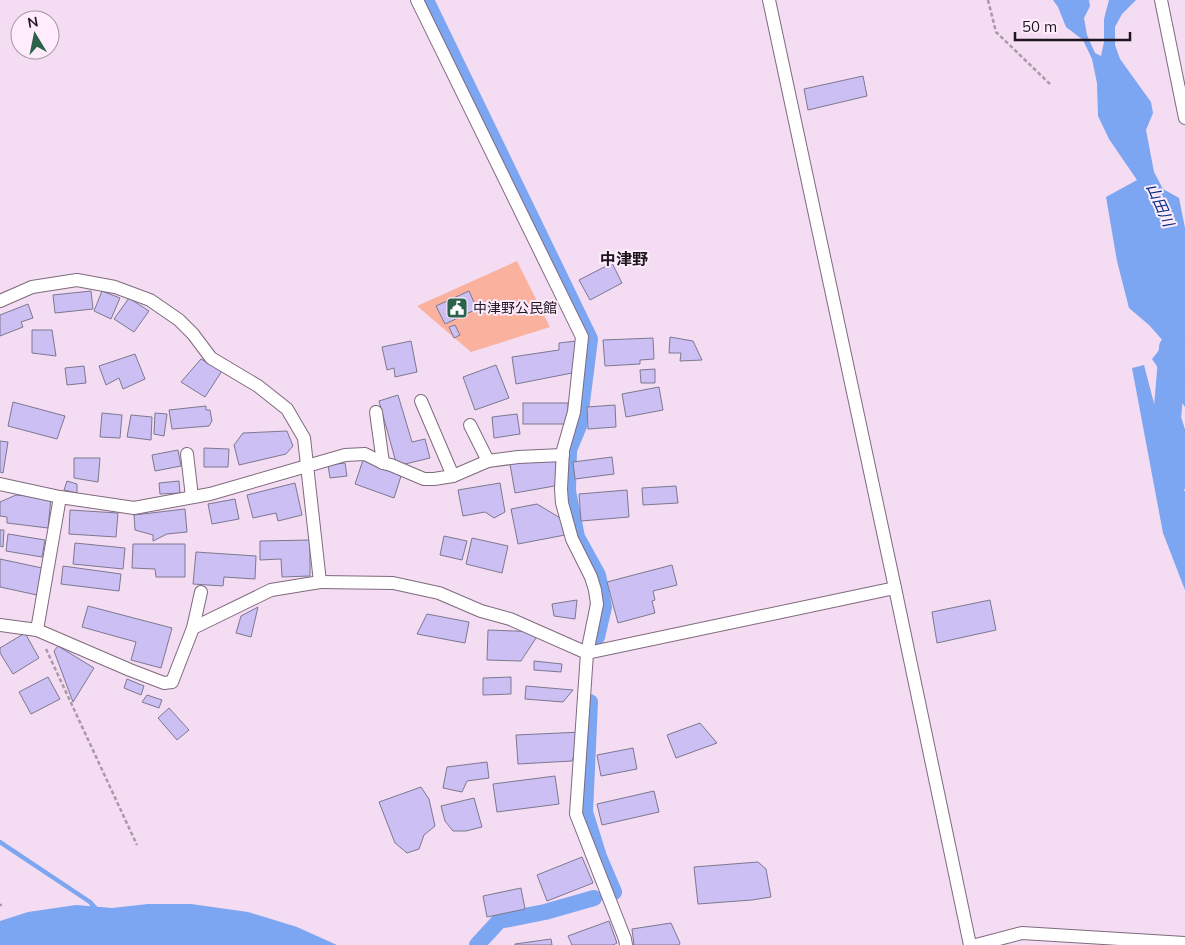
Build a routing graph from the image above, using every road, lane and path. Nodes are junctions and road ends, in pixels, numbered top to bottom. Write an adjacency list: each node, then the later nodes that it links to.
1 (417, 0): 12 (street)
2 (769, 0): 21 (street)
3 (988, 0): 5 (path)
4 (1162, 0): 6 (street)
5 (1051, 85)
6 (1185, 118)
7 (0, 301): 15 (street)
8 (421, 401): 16 (street)
9 (376, 412): 14 (street)
10 (470, 425): 13 (street)
11 (187, 454): 19 (street)
12 (563, 454): 13 (street); 26 (street)
13 (488, 461): 16 (street)
14 (383, 463): 15 (street); 16 (street)
15 (307, 466): 19 (street); 20 (street)
16 (453, 476)
17 (0, 484): 18 (street)
18 (60, 497): 19 (street); 25 (street)
19 (192, 497)
20 (320, 582): 24 (street); 26 (street)
21 (895, 588): 26 (street); 30 (street)
22 (201, 592): 24 (street)
23 (0, 625): 25 (street)
24 (193, 628): 25 (street)
25 (37, 630): 27 (path)
26 (587, 653): 29 (street)
27 (137, 845)
28 (1185, 943): 31 (street)
29 (626, 945)
30 (970, 945)
31 (976, 945)

